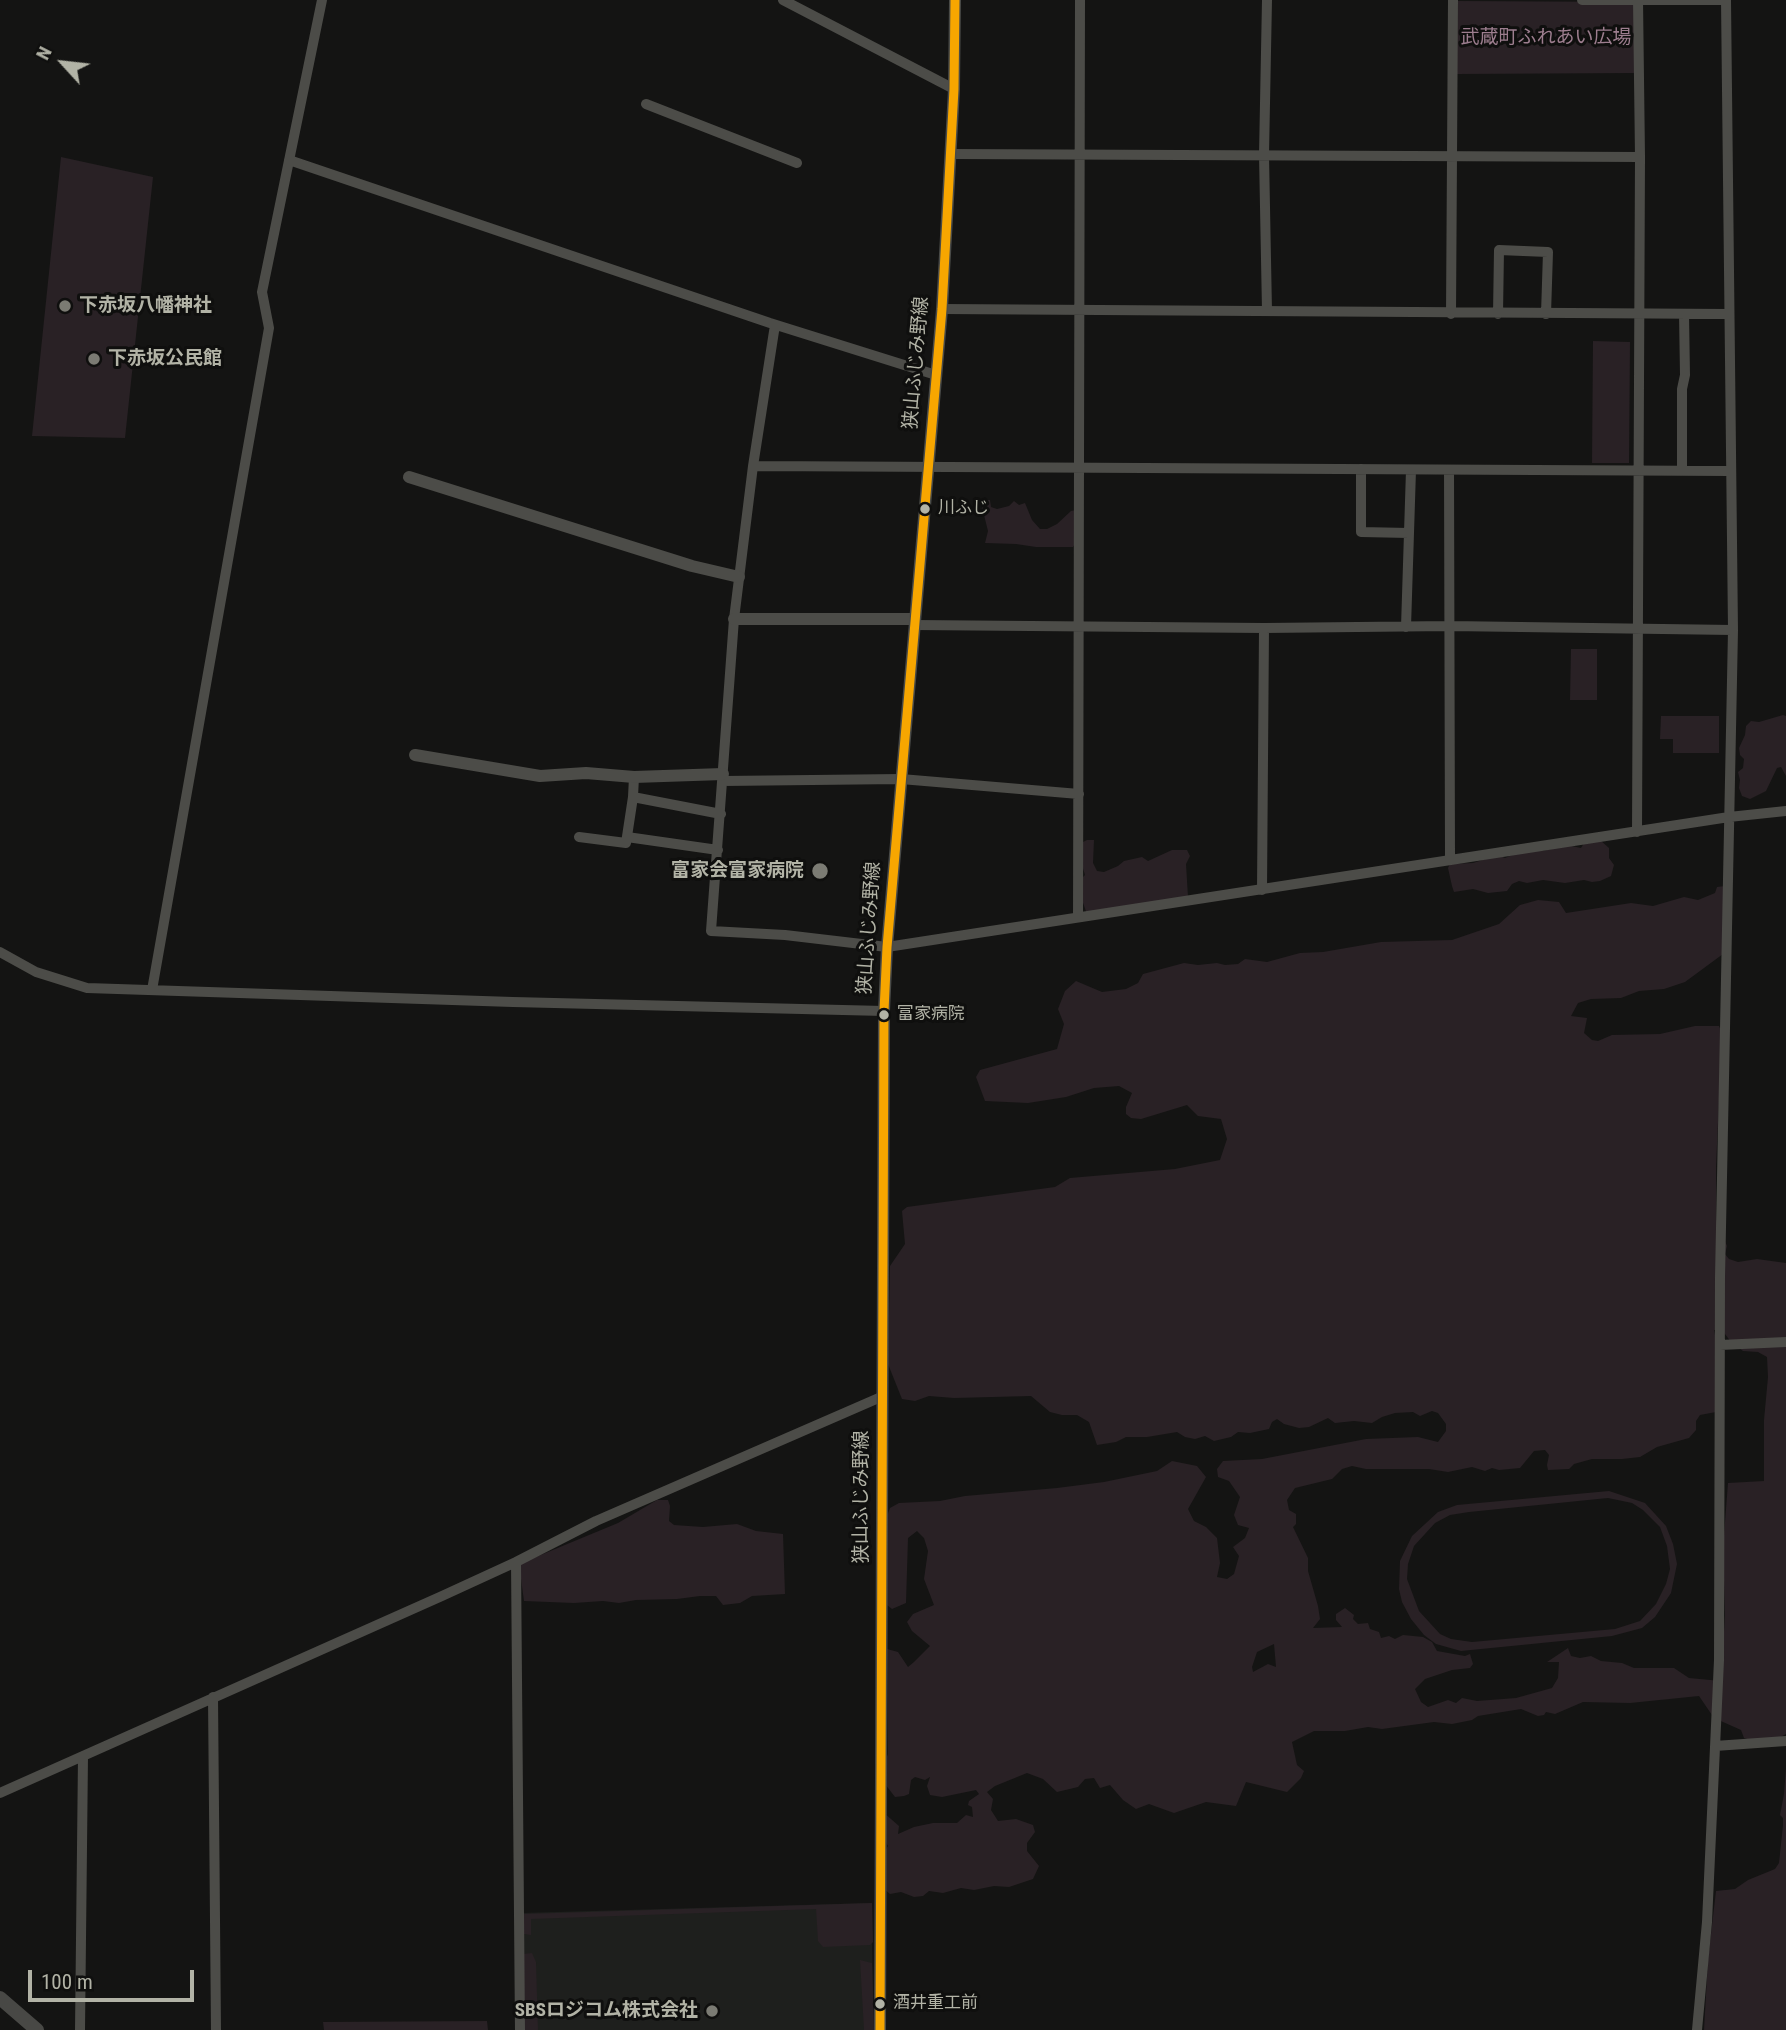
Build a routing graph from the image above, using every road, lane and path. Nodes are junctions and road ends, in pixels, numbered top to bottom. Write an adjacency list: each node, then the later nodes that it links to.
1 (322, 0): 17 (street)
2 (783, 0): 10 (street)
3 (955, 0): 10 (main road, 狭山ふじみ野線)
4 (1080, 0): 13 (street)
5 (1267, 0): 14 (street)
6 (1453, 0): 15 (street)
7 (1582, 0): 8 (street)
8 (1638, 0): 9 (street); 16 (street)
9 (1726, 0): 27 (street)
10 (954, 89): 12 (main road, 狭山ふじみ野線)
11 (646, 104): 18 (street)
12 (951, 154): 13 (street); 19 (main road, 狭山ふじみ野線)
13 (1080, 154): 14 (street); 20 (street)
14 (1265, 155): 15 (street); 21 (street)
15 (1453, 156): 16 (street); 22 (street)
16 (1640, 157): 25 (street)
17 (289, 160): 28 (street); 68 (street)
18 (797, 163)
19 (942, 309): 20 (street); 29 (main road, 狭山ふじみ野線)
20 (1079, 311): 21 (street); 32 (street)
21 (1267, 311): 22 (street)
22 (1451, 314): 23 (street)
23 (1498, 314): 24 (street); 24 (street)
24 (1546, 314): 25 (street)
25 (1639, 314): 26 (street); 37 (street)
26 (1684, 314): 27 (street); 36 (street)
27 (1728, 314): 38 (street)
28 (775, 324): 29 (street); 30 (street)
29 (936, 375): 31 (main road, 狭山ふじみ野線)
30 (753, 466): 31 (street); 41 (street)
31 (928, 466): 32 (street); 43 (main road, 狭山ふじみ野線)
32 (1079, 468): 33 (street); 45 (street)
33 (1361, 469): 34 (street); 40 (street)
34 (1411, 470): 35 (street); 40 (street)
35 (1449, 470): 37 (street); 44 (street)
36 (1682, 470): 37 (street); 38 (street)
37 (1637, 471): 48 (street)
38 (1730, 471): 49 (street)
39 (409, 477): 41 (street)
40 (1409, 533): 46 (street)
41 (739, 576): 42 (street)
42 (734, 620): 43 (street); 52 (street)
43 (915, 622): 45 (street); 53 (main road, 狭山ふじみ野線)
44 (1450, 626): 46 (street); 48 (street); 63 (street)
45 (1079, 627): 47 (street); 54 (street)
46 (1406, 627): 47 (street)
47 (1264, 628): 64 (street)
48 (1638, 629): 49 (street); 59 (street)
49 (1732, 631): 58 (street)
50 (415, 755): 51 (street)
51 (634, 776): 52 (street); 55 (street)
52 (723, 777): 53 (street); 57 (street)
53 (901, 779): 54 (street); 66 (main road, 狭山ふじみ野線)
54 (1079, 794): 65 (street)
55 (633, 797): 57 (street); 61 (street)
56 (1786, 811): 58 (street)
57 (721, 814): 62 (street)
58 (1729, 817): 59 (street); 71 (street)
59 (1637, 832): 63 (street)
60 (579, 837): 61 (street)
61 (627, 837): 62 (street)
62 (718, 850): 66 (street)
63 (1450, 860): 64 (street)
64 (1262, 890): 65 (street)
65 (1078, 917): 66 (street)
66 (887, 947): 69 (main road, 狭山ふじみ野線)
67 (0, 952): 68 (street)
68 (152, 990): 69 (street)
69 (884, 1011): 72 (main road, 狭山ふじみ野線)
70 (1786, 1342): 71 (street)
71 (1720, 1345): 76 (street)
72 (881, 1397): 73 (street); 84 (main road, 狭山ふじみ野線)
73 (516, 1562): 74 (street); 83 (street)
74 (214, 1698): 77 (street); 82 (street)
75 (1786, 1741): 76 (street)
76 (1715, 1746): 85 (street)
77 (83, 1756): 78 (street); 81 (street)
78 (0, 1793)
79 (0, 1998): 80 (main road)
80 (37, 2030)
81 (80, 2030)
82 (216, 2030)
83 (520, 2030)
84 (880, 2030)
85 (1698, 2030)

